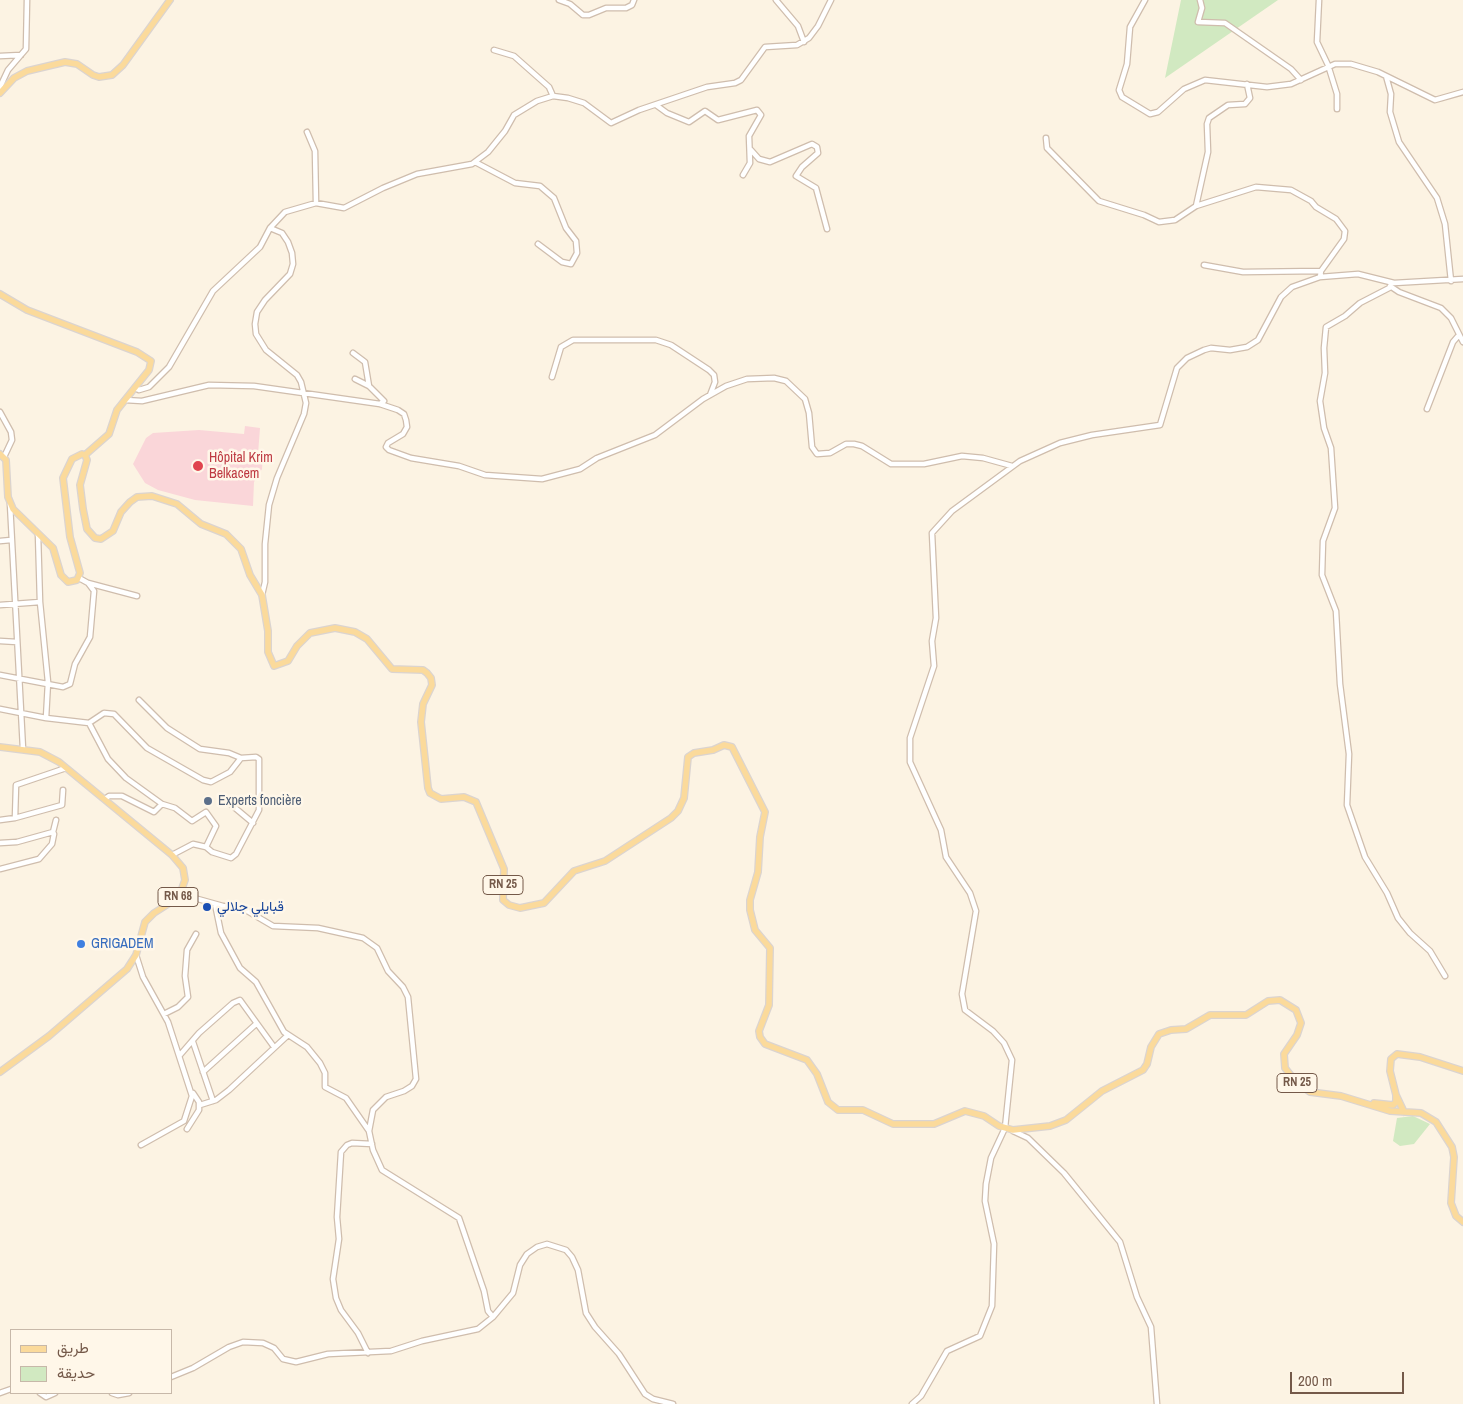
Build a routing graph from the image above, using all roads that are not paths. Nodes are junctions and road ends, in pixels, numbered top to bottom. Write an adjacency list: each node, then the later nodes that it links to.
1 (27, 0): 12 (street)
2 (170, 0): 20 (main road)
3 (559, 0): 4 (street)
4 (634, 0)
5 (776, 0): 10 (street)
6 (831, 0): 10 (street)
7 (1145, 0): 17 (street)
8 (1200, 0): 16 (street)
9 (1319, 0): 14 (street)
10 (804, 42): 22 (street)
11 (494, 50): 21 (street)
12 (21, 55): 13 (street); 18 (street)
13 (0, 56)
14 (1328, 65): 15 (street); 16 (street); 23 (street)
15 (1386, 76): 19 (street); 39 (street)
16 (1301, 80): 17 (street)
17 (1247, 84): 30 (street)
18 (0, 87)
19 (1463, 92)
20 (0, 93)
21 (553, 96): 22 (street); 27 (street)
22 (656, 105): 26 (street)
23 (1337, 109)
24 (307, 132): 29 (street)
25 (1046, 138): 30 (street)
26 (751, 150): 28 (street); 32 (street)
27 (474, 162): 29 (street); 33 (street)
28 (743, 174)
29 (316, 203): 31 (street)
30 (1196, 206): 35 (street)
31 (270, 228): 48 (street); 49 (street)
32 (827, 229)
33 (538, 244)
34 (1204, 266): 35 (street)
35 (1321, 271): 36 (street)
36 (1320, 277): 38 (street); 57 (street)
37 (1463, 279): 39 (street)
38 (1386, 280): 39 (street); 40 (street)
39 (1450, 281)
40 (1391, 287): 42 (street); 100 (street)
41 (0, 294): 48 (main road)
42 (1459, 335): 43 (street); 53 (street)
43 (1463, 342)
44 (353, 353): 47 (street)
45 (552, 377): 50 (street)
46 (355, 379): 47 (street)
47 (369, 386): 52 (street)
48 (136, 388): 51 (main road)
49 (304, 392): 51 (street); 52 (street); 64 (street)
50 (710, 395): 52 (street); 57 (street)
51 (125, 400): 55 (main road)
52 (380, 404)
53 (1427, 409)
54 (0, 412): 56 (street)
55 (85, 455): 62 (main road); 64 (main road, RN 25)
56 (2, 456): 58 (main road)
57 (1012, 466): 117 (street)
58 (10, 503): 59 (main road); 60 (street)
59 (38, 534): 62 (main road); 66 (street)
60 (11, 540): 61 (street); 67 (street)
61 (0, 541)
62 (79, 578): 63 (street)
63 (88, 583): 65 (street); 73 (street)
64 (262, 595): 117 (main road, RN 25)
65 (137, 596)
66 (40, 602): 67 (street); 73 (street)
67 (15, 604): 68 (street); 70 (street)
68 (0, 605)
69 (0, 641): 70 (street)
70 (18, 642): 72 (street)
71 (0, 675): 72 (street)
72 (20, 678): 73 (street); 76 (street)
73 (48, 682): 77 (street)
74 (139, 700): 81 (street)
75 (0, 709): 76 (street)
76 (22, 714): 77 (street); 80 (street)
77 (46, 718): 78 (street)
78 (89, 723): 81 (street); 86 (street)
79 (0, 747): 80 (main road, RN 68)
80 (23, 749): 82 (main road, RN 68)
81 (241, 758): 90 (street)
82 (66, 768): 84 (main road, RN 68); 87 (street)
83 (64, 790): 87 (street)
84 (104, 799): 86 (street); 94 (main road, RN 68)
85 (228, 802): 90 (street)
86 (162, 804): 93 (street)
87 (15, 818): 88 (street)
88 (0, 820)
89 (56, 820): 91 (street)
90 (253, 823): 93 (street)
91 (53, 832): 92 (street); 95 (street)
92 (0, 843)
93 (206, 847): 94 (street)
94 (172, 855): 96 (main road, RN 68)
95 (0, 869)
96 (180, 894): 97 (street); 99 (main road, RN 68)
97 (215, 904): 103 (street); 118 (street)
98 (196, 934): 101 (street)
99 (136, 955): 101 (street); 108 (main road, RN 68)
100 (1445, 976)
101 (164, 1014): 106 (street)
102 (256, 1024): 104 (street); 105 (street); 109 (street)
103 (287, 1036): 105 (street); 118 (street)
104 (193, 1042): 106 (street); 109 (street)
105 (274, 1047): 112 (street)
106 (180, 1055): 110 (street)
107 (1463, 1071): 111 (main road)
108 (0, 1072)
109 (203, 1072): 112 (street)
110 (191, 1090): 114 (street); 120 (street)
111 (1396, 1095): 113 (main road); 115 (main road)
112 (213, 1101): 114 (street)
113 (1363, 1102): 115 (main road, RN 25); 117 (main road, RN 25)
114 (200, 1105): 116 (street)
115 (1404, 1112): 121 (main road, RN 25)
116 (187, 1129)
117 (1007, 1129): 128 (street); 129 (street)
118 (369, 1131): 119 (street)
119 (372, 1144): 122 (street); 123 (street)
120 (141, 1145)
121 (1463, 1222)
122 (493, 1317): 123 (street); 127 (street)
123 (368, 1353): 124 (street)
124 (172, 1377)
125 (42, 1394): 126 (street)
126 (53, 1394)
127 (673, 1404)
128 (912, 1404)
129 (1157, 1404)

